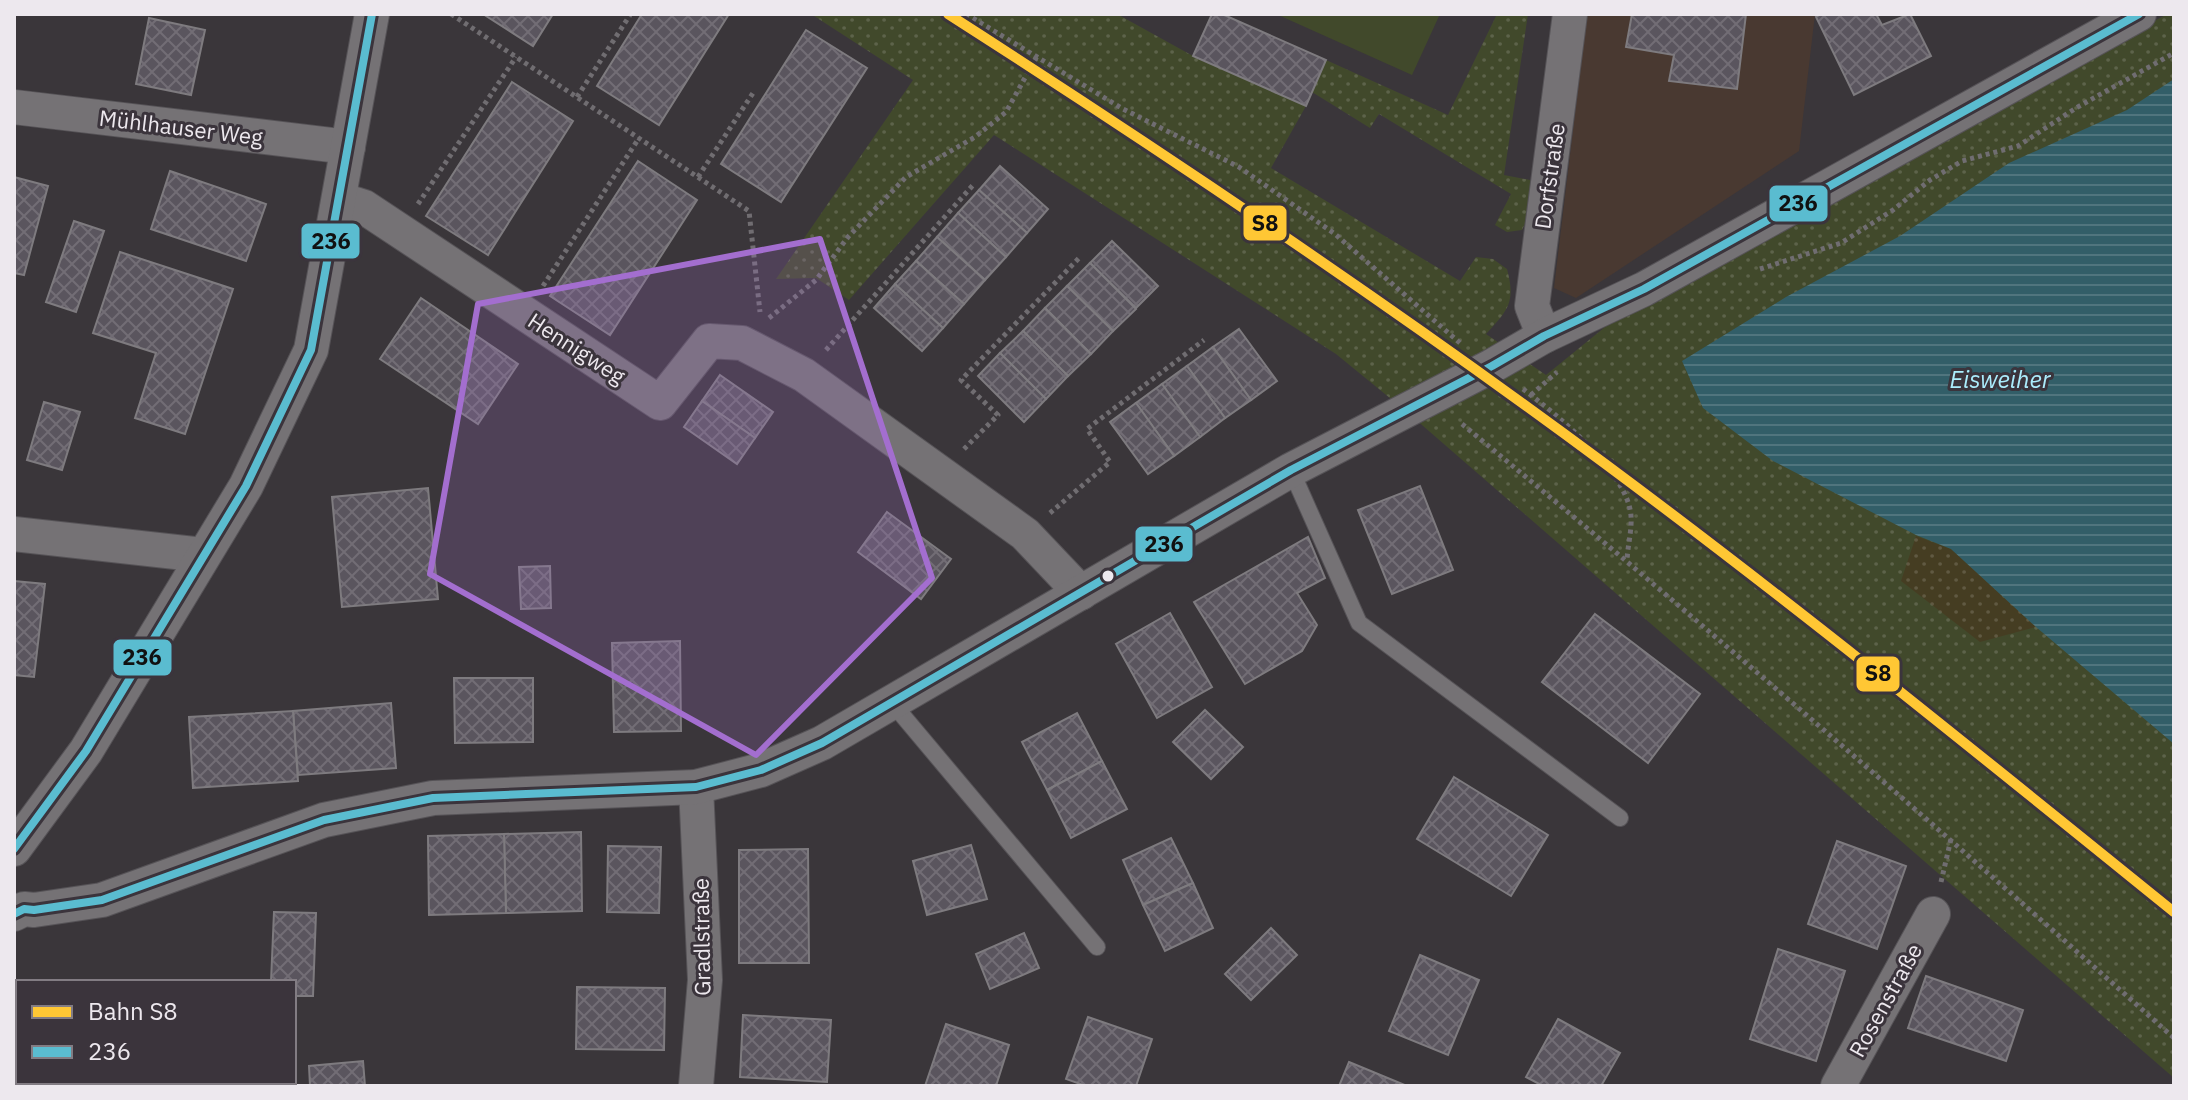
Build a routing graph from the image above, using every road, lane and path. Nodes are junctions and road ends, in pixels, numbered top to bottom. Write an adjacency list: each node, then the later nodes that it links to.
1 (372, 14): 14 (street)
2 (452, 14): 9 (path)
3 (966, 14): 8 (path)
4 (1570, 14): 22 (street, Dorfstraße)
5 (2139, 14): 22 (street)
6 (630, 15): 11 (path)
7 (2174, 53): 20 (path)
8 (1037, 56): 15 (path); 24 (path)
9 (516, 57): 11 (path); 18 (path)
10 (753, 93): 15 (path)
11 (577, 97): 13 (path)
12 (14, 107): 14 (street, Mühlhauser Weg)
13 (639, 138): 15 (path); 21 (path, Hennigweg)
14 (348, 147): 17 (street)
15 (698, 177)
16 (974, 184): 26 (path)
17 (339, 199): 26 (street, Hennigweg); 33 (street)
18 (414, 210)
19 (1080, 257): 30 (path)
20 (1753, 271)
21 (540, 290)
22 (1544, 336): 24 (street)
23 (1204, 340): 32 (path)
24 (1492, 366): 27 (path); 29 (street)
25 (1564, 367): 27 (path)
26 (804, 375): 30 (street, Hennigweg)
27 (1531, 395): 34 (path)
28 (1462, 424): 34 (path)
29 (1291, 470): 35 (street); 38 (lane)
30 (940, 472): 32 (street, Hennigweg)
31 (14, 534): 33 (street)
32 (1025, 534): 35 (street, Hennigweg)
33 (203, 555): 40 (street)
34 (1627, 560): 39 (path)
35 (1081, 593): 36 (street)
36 (893, 704): 37 (street); 43 (lane)
37 (696, 787): 41 (street); 45 (street, Gradlstraße)
38 (1620, 818)
39 (1951, 839): 42 (path); 44 (path)
40 (14, 849)
41 (16, 908)
42 (1933, 914): 46 (street, Rosenstraße)
43 (1097, 947)
44 (2174, 1038)
45 (696, 1086)
46 (1838, 1086)

